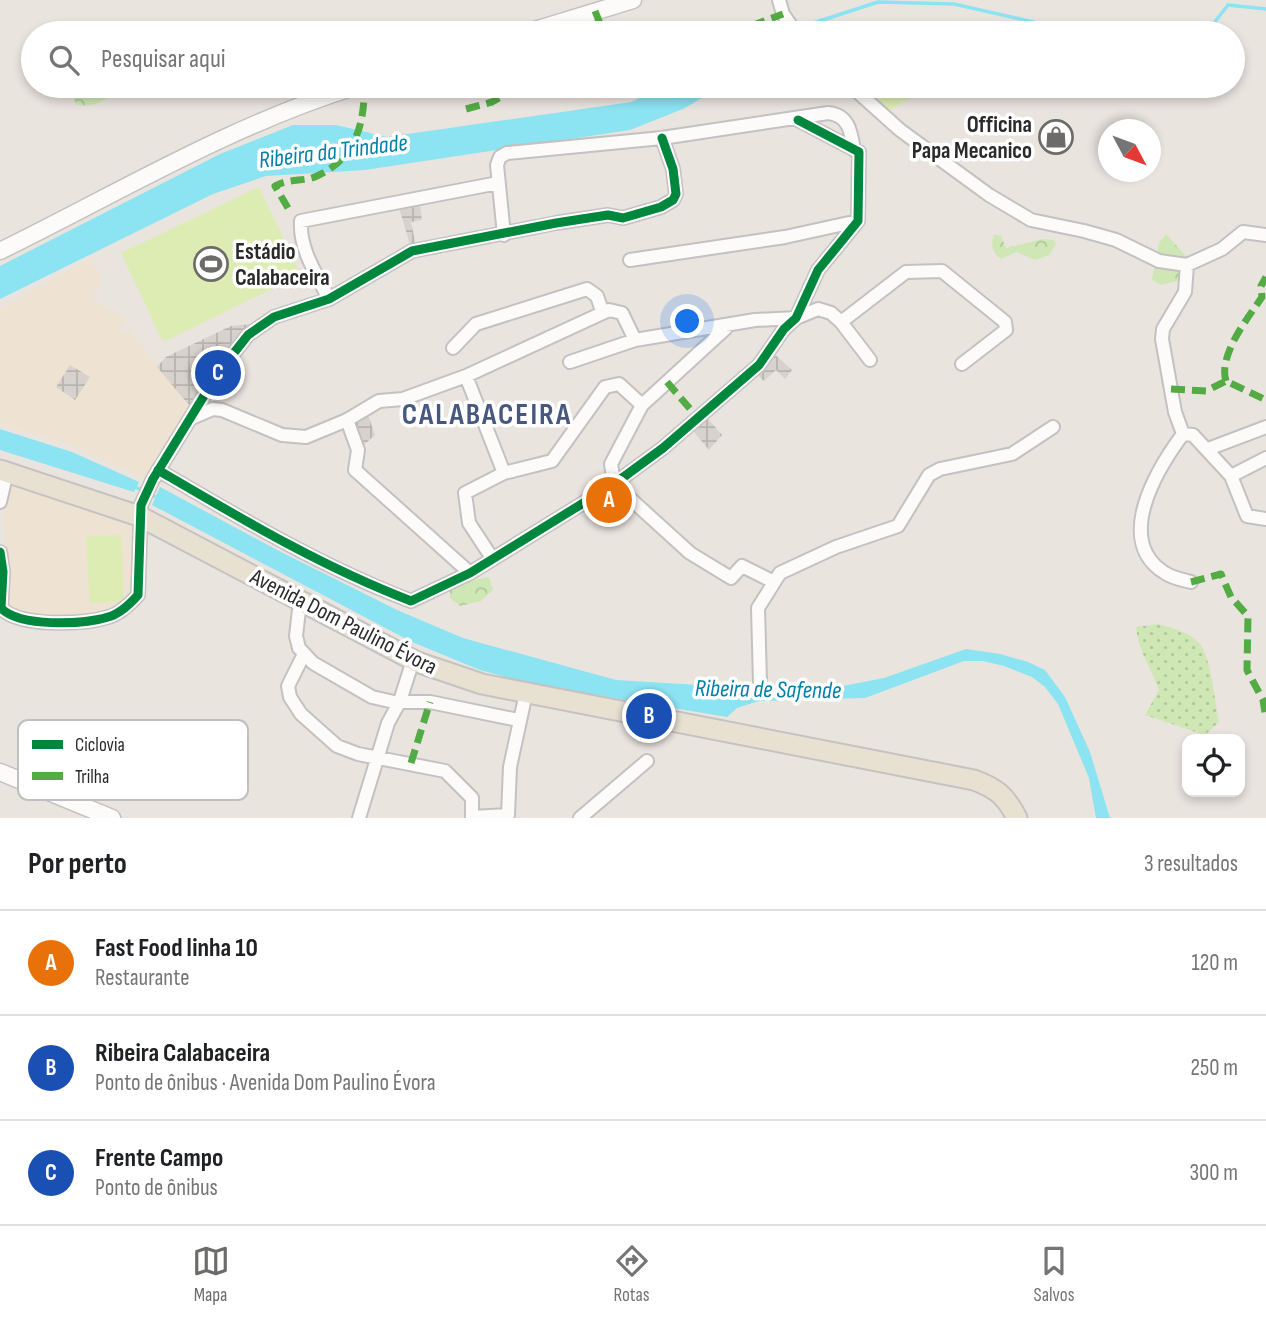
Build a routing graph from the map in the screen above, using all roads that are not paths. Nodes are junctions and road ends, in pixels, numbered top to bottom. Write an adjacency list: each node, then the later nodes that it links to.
1 (633, 0): 3 (street)
2 (779, 0): 4 (street)
3 (564, 21)
4 (788, 21)
5 (318, 98): 14 (street)
6 (864, 98): 16 (street)
7 (798, 120): 8 (street); 9 (street); 9 (street)
8 (662, 138): 10 (street); 12 (street)
9 (854, 150): 11 (street)
10 (498, 183): 12 (street); 17 (street)
11 (858, 221): 15 (street); 19 (street)
12 (504, 235): 17 (street)
13 (1266, 235): 16 (street)
14 (0, 251)
15 (630, 260)
16 (1187, 265): 33 (street)
17 (329, 299): 29 (street)
18 (602, 311): 22 (street); 23 (street); 27 (street)
19 (796, 318): 20 (street); 21 (street); 40 (street)
20 (841, 322): 24 (street); 26 (street)
21 (726, 328): 22 (street); 28 (street)
22 (635, 340): 25 (street)
23 (453, 348)
24 (870, 360)
25 (570, 362)
26 (962, 364)
27 (466, 376): 30 (street); 37 (street)
28 (642, 405): 37 (street); 40 (street)
29 (192, 418): 30 (street); 38 (street)
30 (347, 421): 47 (street)
31 (1053, 427): 48 (street)
32 (1266, 427): 34 (street)
33 (1183, 434): 34 (street); 49 (street)
34 (1208, 449): 39 (street)
35 (1266, 458): 39 (street)
36 (4, 471): 41 (street); 42 (main road, Avenida Dom Paulino Évora)
37 (504, 473): 45 (street)
38 (156, 475): 42 (street); 47 (street)
39 (1231, 476): 43 (street)
40 (614, 484): 45 (street); 48 (street)
41 (0, 502)
42 (140, 510): 46 (street); 50 (main road, Avenida Dom Paulino Évora)
43 (1266, 519)
44 (0, 552): 46 (street)
45 (492, 558): 47 (street)
46 (2, 571)
47 (470, 573)
48 (774, 582): 53 (street)
49 (1191, 582)
50 (300, 601): 51 (street); 52 (main road, Avenida Dom Paulino Évora)
51 (304, 654): 55 (street); 57 (street)
52 (414, 660): 54 (main road, Avenida Dom Paulino Évora); 55 (street)
53 (760, 682)
54 (526, 693): 56 (street); 65 (main road, Avenida Dom Paulino Évora)
55 (400, 701): 56 (street); 57 (street)
56 (518, 720): 57 (street)
57 (378, 757): 63 (street)
58 (647, 761): 64 (street)
59 (0, 772): 60 (street)
60 (18, 779)
61 (68, 800): 62 (street)
62 (112, 818)
63 (359, 818)
64 (580, 818)
65 (1017, 818)

